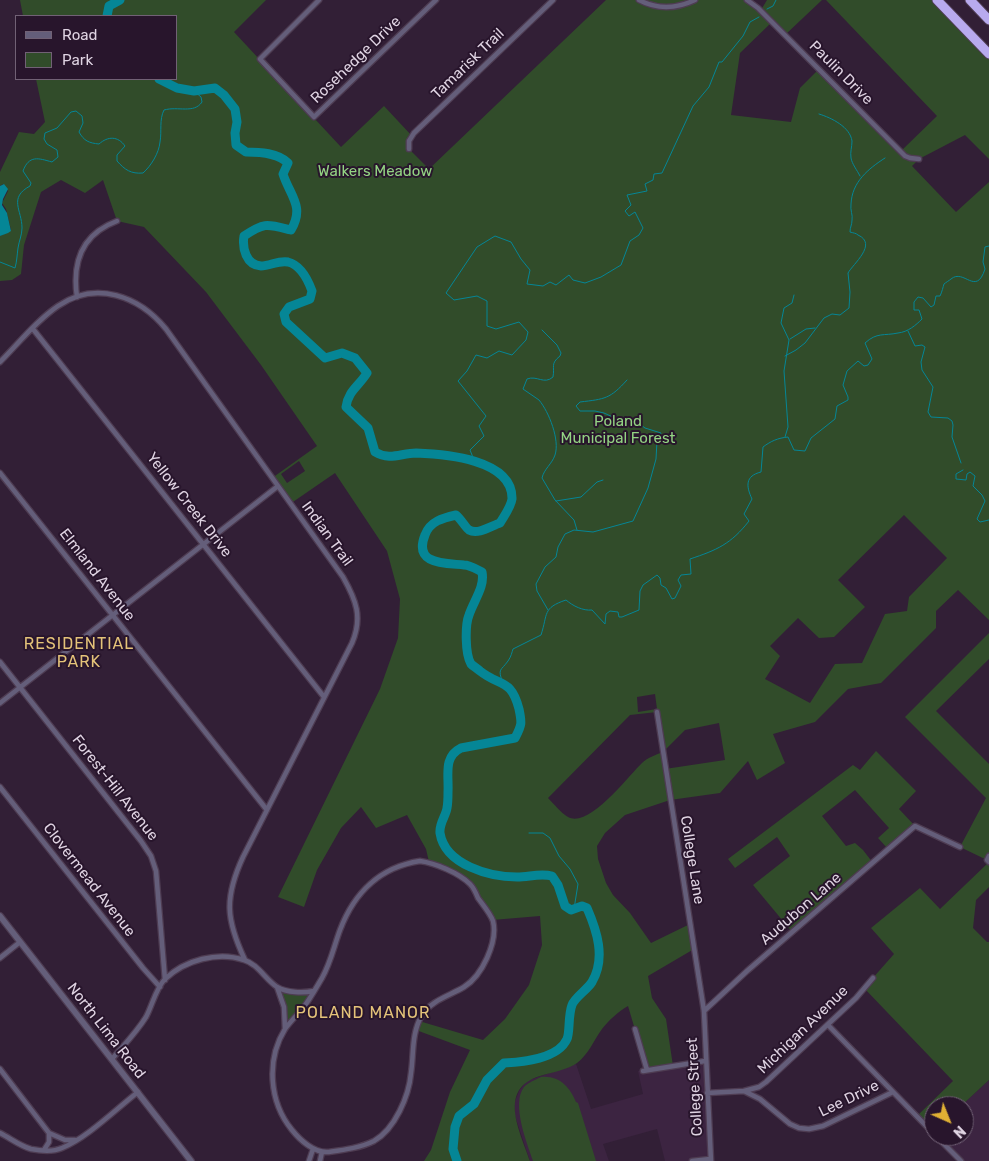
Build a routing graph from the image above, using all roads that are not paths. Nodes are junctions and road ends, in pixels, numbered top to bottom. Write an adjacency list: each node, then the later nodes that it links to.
1 (319, 0): 2 (street, Rosehedge Drive)
2 (436, 0)
3 (553, 0): 11 (street, Tamarisk Trail)
4 (639, 0): 5 (street)
5 (695, 0)
6 (747, 0): 12 (street, Paulin Drive)
7 (936, 0): 10 (highway)
8 (970, 0): 9 (highway)
9 (989, 20)
10 (989, 54)
11 (409, 149)
12 (919, 159)
13 (117, 221): 14 (street)
14 (77, 297): 15 (street, Indian Trail); 18 (street, Indian Trail)
15 (33, 329): 16 (street, Indian Trail); 19 (street, Yellow Creek Drive)
16 (0, 362)
17 (0, 472): 20 (street, Elmland Avenue)
18 (278, 486): 19 (street); 23 (street, Indian Trail)
19 (203, 544): 20 (street); 23 (street, Yellow Creek Drive)
20 (112, 615): 22 (street); 27 (street, Elmland Avenue)
21 (0, 662): 22 (street, Forest-Hill Avenue)
22 (20, 688): 24 (street); 34 (street, Forest-Hill Avenue)
23 (324, 697): 27 (street, Indian Trail)
24 (0, 703)
25 (657, 712): 38 (street, College Lane)
26 (0, 787): 35 (street, Clovermead Avenue)
27 (267, 810): 32 (street, Indian Trail)
28 (960, 847): 38 (street, Audubon Lane)
29 (0, 916): 30 (street, North Lima Road)
30 (20, 942): 31 (street); 42 (street, North Lima Road)
31 (0, 958)
32 (245, 960): 34 (street); 36 (street)
33 (873, 978): 39 (street, Michigan Avenue)
34 (164, 980): 35 (street)
35 (160, 987): 42 (street)
36 (277, 987): 37 (street); 40 (street)
37 (314, 991): 40 (street); 56 (street)
38 (704, 1012): 43 (street, College Street)
39 (828, 1024): 46 (street, Michigan Avenue); 47 (street)
40 (285, 1029): 54 (street)
41 (635, 1029): 43 (street)
42 (112, 1059): 45 (street, North Lima Road)
43 (705, 1061): 48 (street, College Street)
44 (0, 1069): 51 (street)
45 (138, 1092): 52 (street); 58 (street, North Lima Road)
46 (744, 1092): 47 (street, Lee Drive); 48 (street)
47 (893, 1092): 49 (street)
48 (707, 1093): 57 (street, College Street)
49 (924, 1124)
50 (0, 1132): 55 (street)
51 (49, 1133): 52 (street); 55 (street)
52 (76, 1140): 55 (street)
53 (946, 1146): 62 (street)
54 (313, 1149): 56 (street); 59 (street)
55 (44, 1150)
56 (322, 1152): 60 (street)
57 (710, 1160): 61 (street)
58 (191, 1161)
59 (309, 1161)
60 (320, 1161)
61 (692, 1161)
62 (961, 1161)

